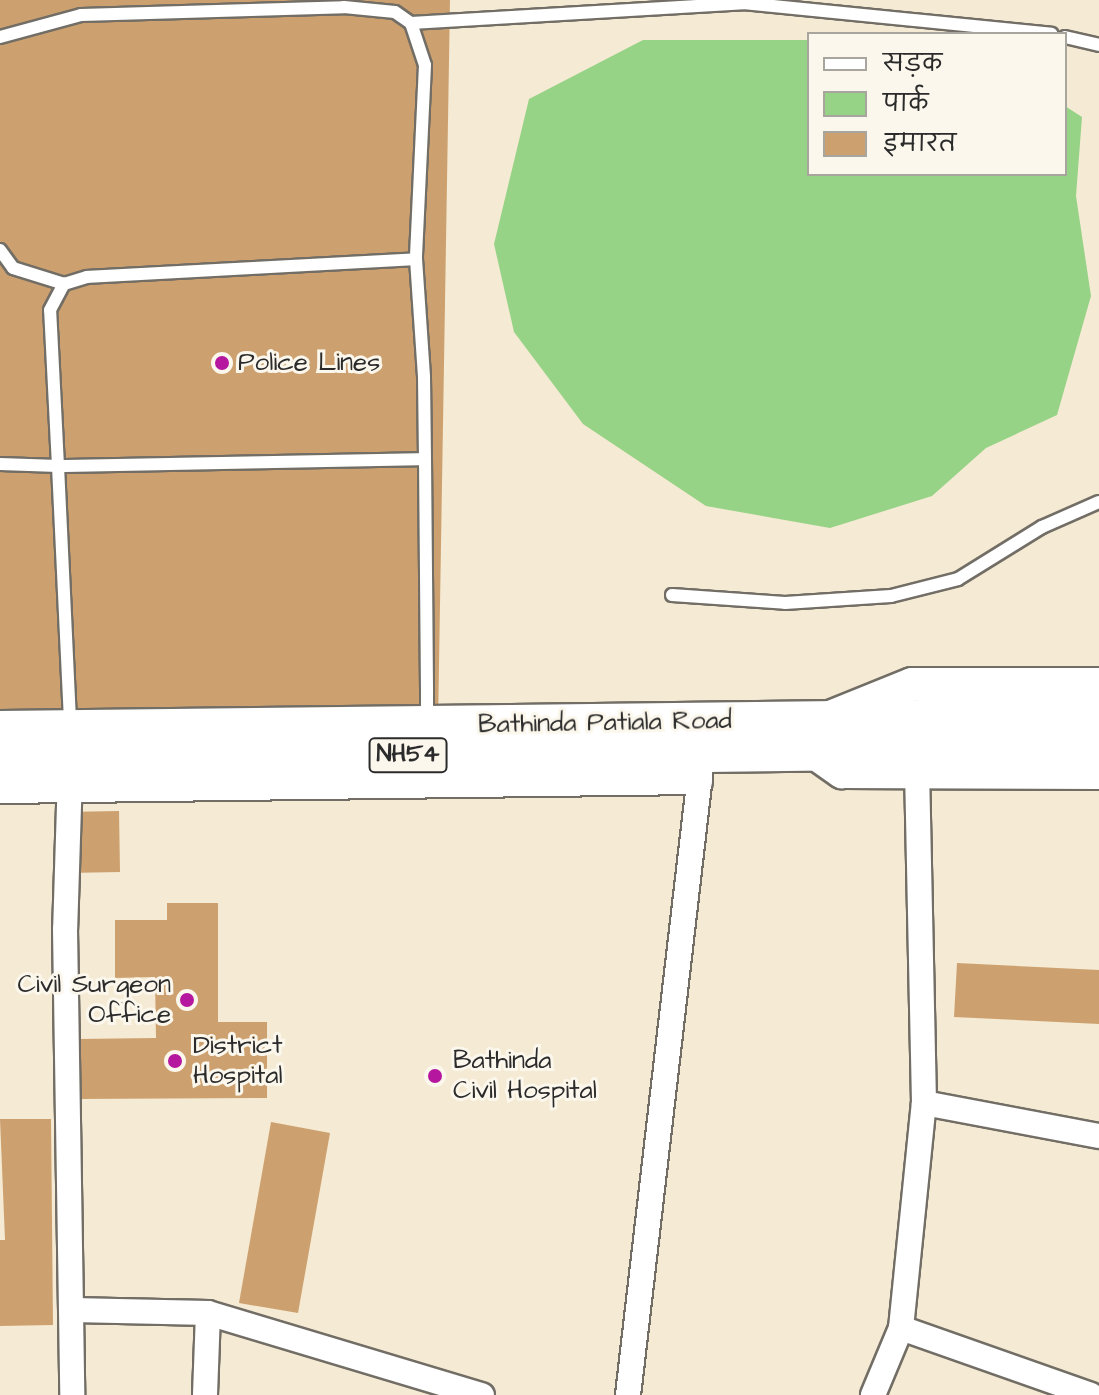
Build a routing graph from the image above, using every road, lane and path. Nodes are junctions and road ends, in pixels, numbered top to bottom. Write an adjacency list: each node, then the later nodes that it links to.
1 (411, 23): 2 (lane); 3 (lane); 7 (lane)
2 (1031, 32)
3 (0, 37)
4 (1067, 37): 5 (lane)
5 (1099, 45)
6 (0, 250): 8 (lane)
7 (416, 259): 8 (lane); 9 (lane)
8 (64, 284): 11 (lane)
9 (425, 459): 11 (lane); 16 (lane)
10 (0, 464): 11 (lane)
11 (58, 466): 22 (lane)
12 (1099, 502): 13 (lane)
13 (672, 595)
14 (1099, 684): 19 (main road)
15 (1099, 717): 18 (highway, NH54)
16 (427, 726): 20 (highway, Bathinda Patiala Road / NH54); 22 (highway, Bathinda Patiala Road / NH54)
17 (0, 730): 22 (highway, Bathinda Patiala Road / NH54)
18 (969, 735): 19 (highway, NH54); 21 (highway, NH54)
19 (821, 736): 20 (highway, Bathinda Patiala Road / NH54); 24 (highway, NH54); 25 (main road)
20 (612, 738): 22 (highway, NH54); 24 (highway, NH54)
21 (1099, 748)
22 (70, 760): 23 (highway, NH54); 24 (street); 27 (street); 30 (street)
23 (0, 762)
24 (701, 767): 36 (street)
25 (917, 771): 26 (main road); 28 (street)
26 (1099, 773)
27 (0, 791)
28 (924, 1103): 29 (street); 32 (street)
29 (1099, 1136)
30 (73, 1310): 31 (street); 33 (street)
31 (208, 1313): 34 (street); 35 (street)
32 (901, 1328): 37 (street); 38 (street)
33 (72, 1395)
34 (205, 1395)
35 (482, 1395)
36 (628, 1395)
37 (873, 1395)
38 (1091, 1395)

